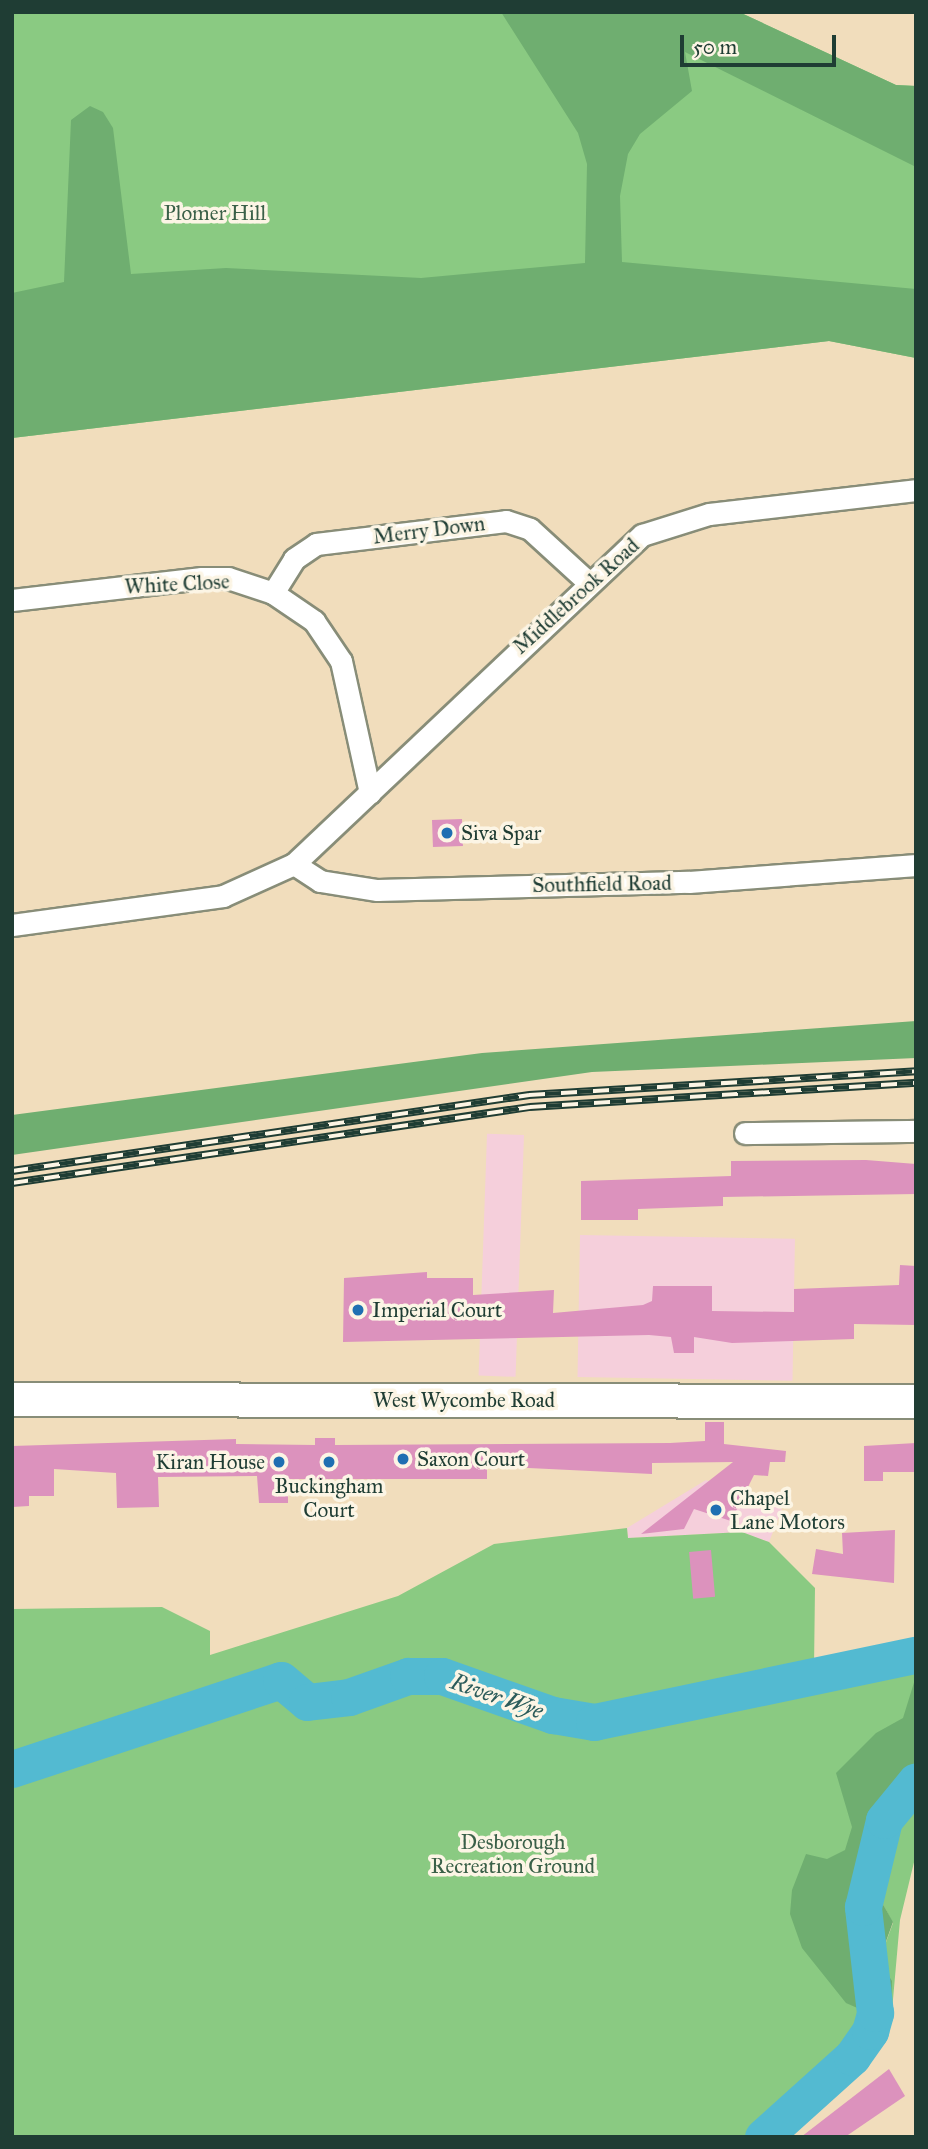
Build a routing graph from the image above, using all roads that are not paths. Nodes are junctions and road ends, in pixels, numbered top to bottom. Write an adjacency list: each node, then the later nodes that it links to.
1 (916, 490): 2 (street, Middlebrook Road)
2 (587, 581): 3 (street, Merry Down); 5 (street, Middlebrook Road)
3 (273, 593): 4 (street, White Close); 5 (street, White Close)
4 (12, 600)
5 (370, 793): 6 (street)
6 (294, 864): 7 (street, Southfield Road); 8 (street)
7 (916, 865)
8 (12, 925)
9 (916, 1131): 10 (street)
10 (746, 1133)
11 (12, 1399): 12 (main road, West Wycombe Road)
12 (916, 1401)

